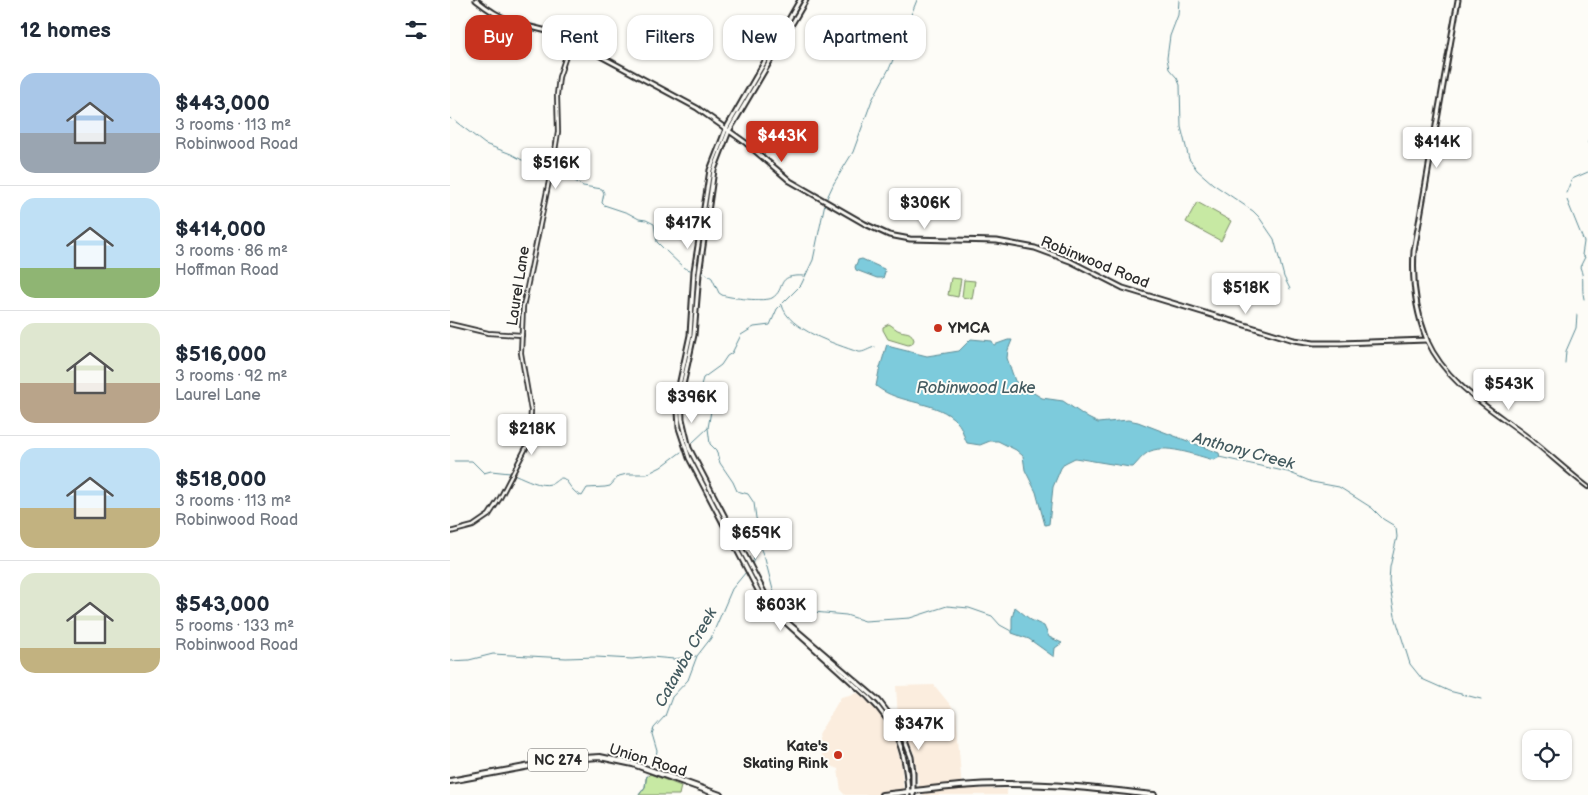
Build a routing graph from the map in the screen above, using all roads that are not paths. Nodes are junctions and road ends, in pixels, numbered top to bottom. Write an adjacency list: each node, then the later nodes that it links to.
1 (476, 0): 4 (main road, Robinwood Road)
2 (803, 0): 7 (main road)
3 (1458, 0): 10 (main road)
4 (542, 29)
5 (565, 60): 9 (street, Laurel Lane)
6 (608, 60): 7 (main road, Robinwood Road)
7 (728, 130): 10 (main road, Robinwood Road); 14 (main road); 15 (main road)
8 (450, 324): 9 (street)
9 (522, 335): 12 (street, Laurel Lane)
10 (1427, 340): 11 (street)
11 (1588, 487)
12 (450, 532)
13 (450, 781): 16 (main road, Union Road / NC 274)
14 (913, 793): 15 (main road); 18 (main road)
15 (908, 794): 17 (main road)
16 (720, 795)
17 (882, 795)
18 (1154, 795)

